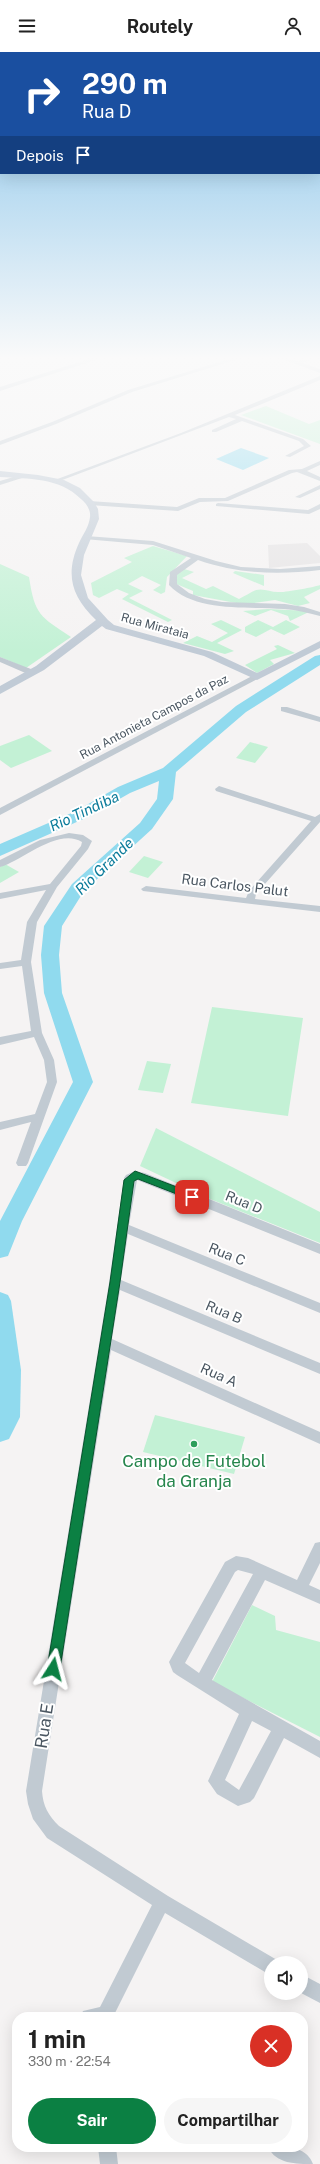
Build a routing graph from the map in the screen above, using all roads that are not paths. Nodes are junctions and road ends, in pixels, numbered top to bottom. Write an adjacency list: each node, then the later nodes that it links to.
1 (125, 455): 9 (street)
2 (293, 455): 3 (street)
3 (306, 458)
4 (320, 463): 5 (street)
5 (300, 472): 8 (street); 13 (street)
6 (0, 474): 7 (street)
7 (20, 476): 9 (street); 10 (street)
8 (319, 477)
9 (55, 481): 13 (street)
10 (0, 482)
11 (320, 487): 12 (street)
12 (298, 497)
13 (91, 505): 14 (street); 15 (street, Rua Mirataia)
14 (320, 506)
15 (86, 538): 16 (street); 19 (street, Rua Mirataia)
16 (197, 557): 17 (street); 18 (street)
17 (320, 568)
18 (320, 614)
19 (101, 621): 22 (street); 23 (street, Rua Mirataia)
20 (320, 644): 23 (street, Rua Antonieta Campos da Paz)
21 (0, 659): 22 (street)
22 (33, 672): 24 (street)
23 (257, 677): 28 (street, Rua Antonieta Campos da Paz)
24 (0, 691)
25 (284, 709): 26 (street)
26 (320, 720)
27 (219, 789): 29 (street)
28 (0, 812)
29 (319, 818): 34 (street)
30 (0, 864): 31 (street)
31 (53, 886): 33 (street); 36 (street)
32 (146, 889): 34 (street, Rua Carlos Palut)
33 (0, 896)
34 (248, 901): 35 (street, Rua Carlos Palut)
35 (320, 909)
36 (26, 962): 37 (street); 38 (street)
37 (0, 966)
38 (37, 1033): 39 (street); 40 (street)
39 (0, 1040)
40 (38, 1118): 41 (street); 42 (street)
41 (0, 1126)
42 (22, 1163)
43 (135, 1174): 44 (street, Rua E); 45 (street, Rua D)
44 (122, 1227): 46 (street, Rua E); 47 (street, Rua C)
45 (320, 1249)
46 (115, 1282): 48 (street, Rua E); 49 (street, Rua B)
47 (320, 1308)
48 (106, 1342): 50 (street, Rua A); 59 (street, Rua E)
49 (320, 1369)
50 (320, 1438)
51 (320, 1548): 53 (street)
52 (262, 1571): 53 (street); 55 (street); 55 (street)
53 (300, 1588): 54 (street)
54 (320, 1598)
55 (202, 1683): 56 (street)
56 (248, 1711): 57 (street); 57 (street)
57 (280, 1729): 58 (street)
58 (320, 1750)
59 (162, 1902): 60 (street, Rua E); 63 (street)
60 (264, 1962)
61 (308, 1987): 62 (street)
62 (320, 1994)
63 (102, 2012)
64 (108, 2152): 66 (street)
65 (285, 2152): 67 (street)
66 (109, 2164)
67 (304, 2164)

